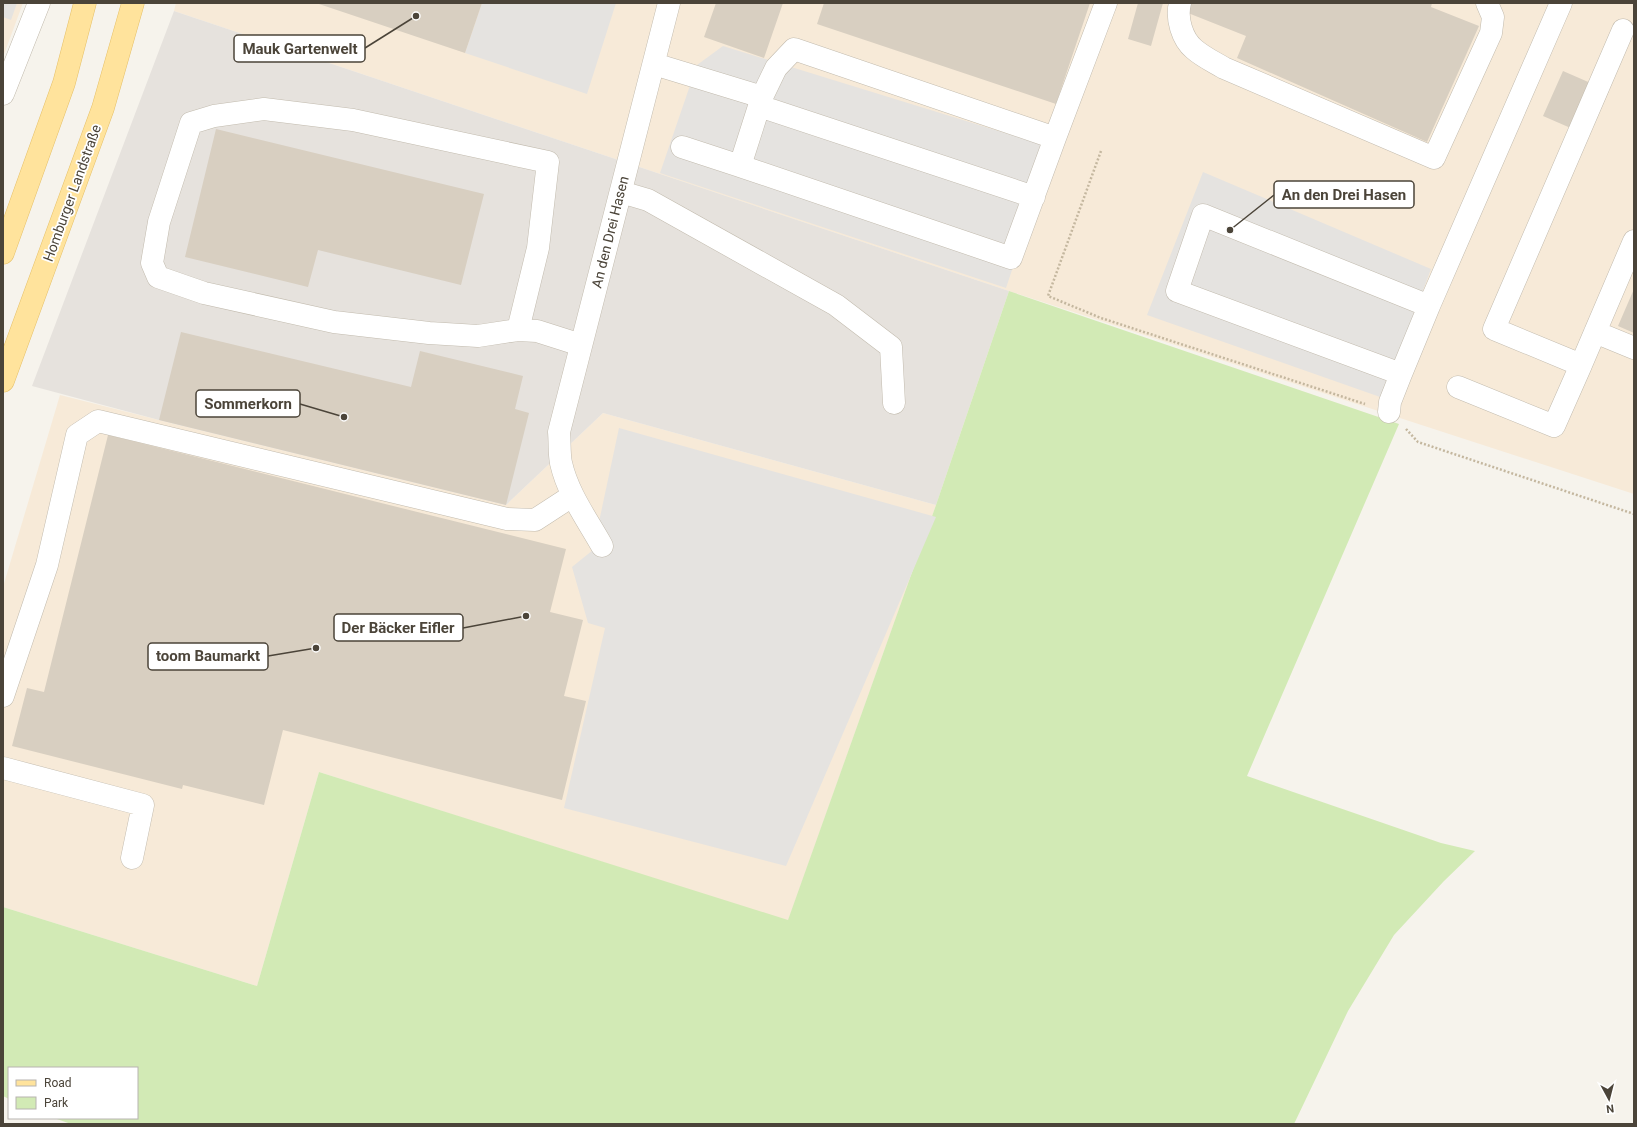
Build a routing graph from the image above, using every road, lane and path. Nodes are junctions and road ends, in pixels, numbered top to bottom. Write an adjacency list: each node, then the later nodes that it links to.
1 (39, 3): 10 (street)
2 (86, 3): 21 (main road)
3 (133, 3): 29 (main road, Homburger Landstraße)
4 (669, 3): 11 (street, An den Drei Hasen)
5 (1106, 3): 14 (street)
6 (1180, 3): 7 (street)
7 (1487, 3)
8 (1562, 3): 22 (street)
9 (1623, 30): 27 (street)
10 (9, 64): 12 (street)
11 (654, 64): 13 (street); 18 (street, An den Drei Hasen)
12 (3, 94)
13 (760, 101): 14 (street); 17 (street); 19 (street)
14 (1055, 138): 19 (street)
15 (682, 147): 17 (street)
16 (1101, 151): 32 (path)
17 (740, 166): 19 (street)
18 (621, 192): 25 (street, An den Drei Hasen); 31 (street)
19 (1034, 197)
20 (1634, 242): 24 (street)
21 (3, 253)
22 (1429, 306): 28 (street); 28 (street)
23 (518, 330): 23 (street); 25 (street)
24 (1595, 332): 26 (street); 27 (street)
25 (581, 346): 33 (street, An den Drei Hasen)
26 (1634, 348)
27 (1581, 365): 30 (street)
28 (1401, 374): 32 (street)
29 (3, 381)
30 (1458, 387)
31 (894, 403)
32 (1389, 412): 34 (path)
33 (572, 496): 35 (street, An den Drei Hasen); 36 (street)
34 (1634, 514)
35 (602, 546)
36 (3, 696)
37 (3, 768): 38 (street)
38 (132, 858)

